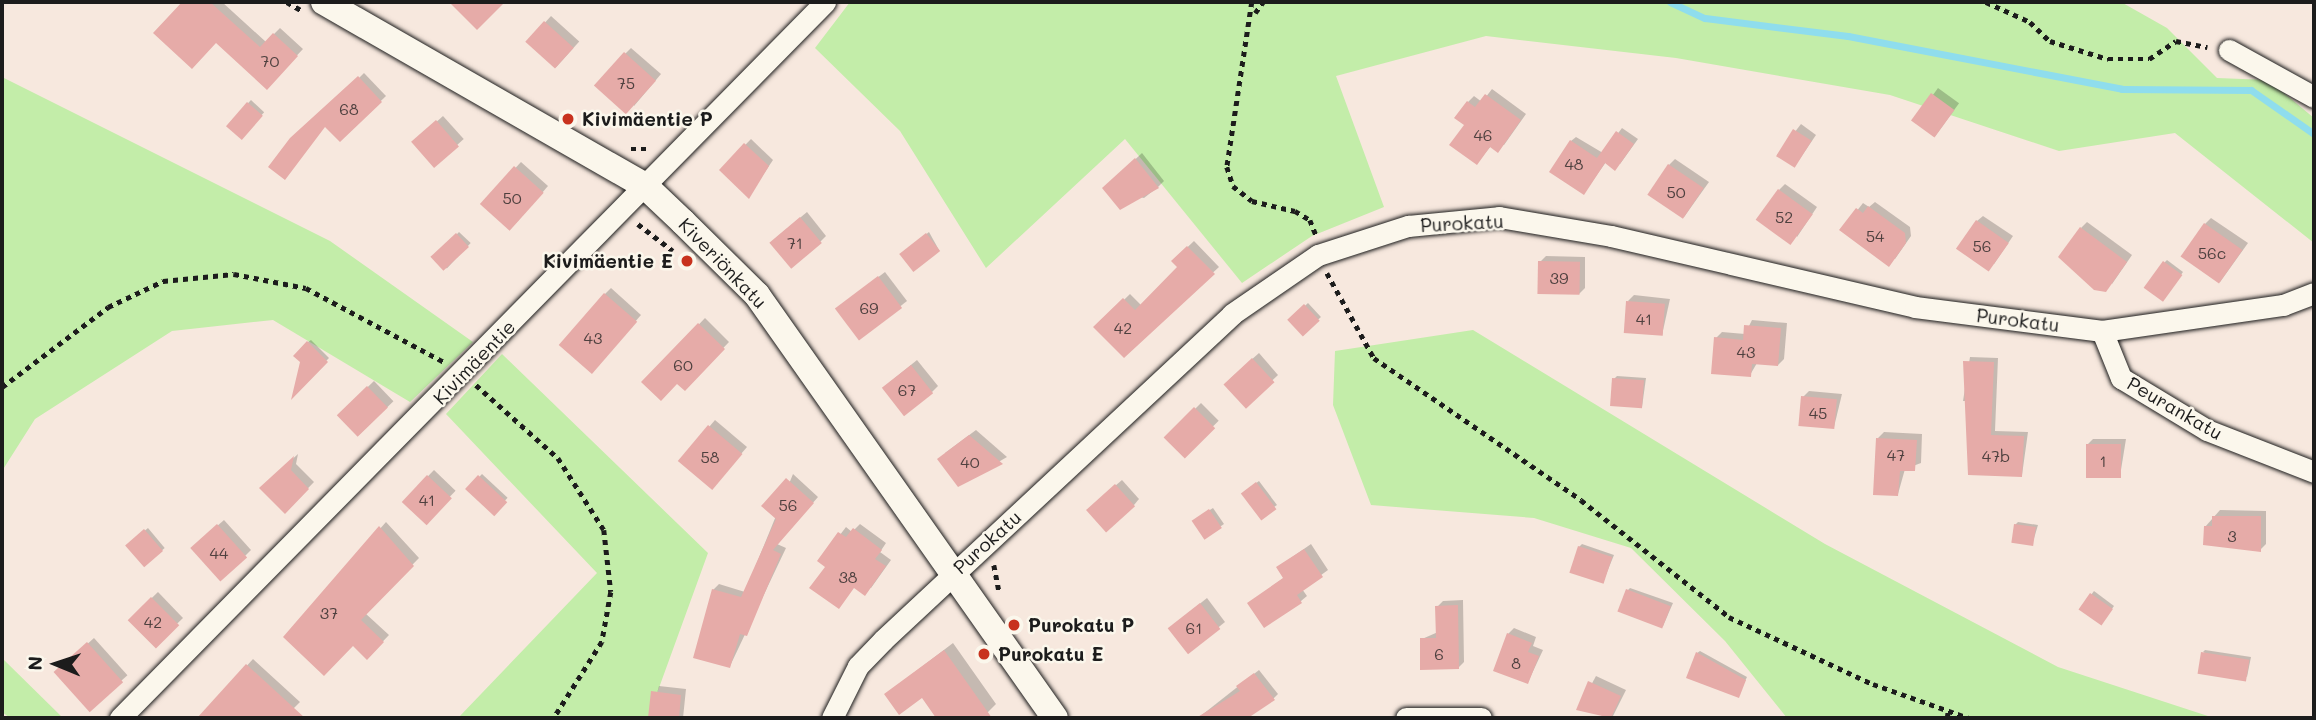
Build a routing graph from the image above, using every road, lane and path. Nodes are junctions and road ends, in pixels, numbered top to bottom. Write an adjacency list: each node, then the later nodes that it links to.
1 (287, 2): 6 (path)
2 (825, 2): 10 (street, Kivimäentie)
3 (1252, 2): 7 (path)
4 (1264, 2): 7 (path)
5 (1986, 2): 8 (path)
6 (317, 8): 10 (street, Kiveriönkatu)
7 (1255, 13): 13 (path)
8 (2229, 50): 9 (street)
9 (2314, 97)
10 (644, 185): 11 (street, Kivimäentie); 19 (street, Kiveriönkatu)
11 (620, 209): 12 (path); 16 (street, Kivimäentie)
12 (676, 253)
13 (1318, 254): 15 (street, Purokatu); 19 (street, Purokatu); 20 (path)
14 (2314, 293): 15 (street, Purokatu)
15 (2102, 331): 18 (street, Peurankatu)
16 (464, 374): 17 (path); 21 (street, Kivimäentie); 22 (path)
17 (2, 387)
18 (2314, 472)
19 (953, 573): 23 (street, Purokatu); 24 (street, Kiveriönkatu)
20 (1948, 711): 27 (path); 28 (path)
21 (120, 718)
22 (554, 718)
23 (832, 718)
24 (1055, 718)
25 (1406, 718): 26 (street)
26 (1482, 718)
27 (1947, 718)
28 (1969, 718)

